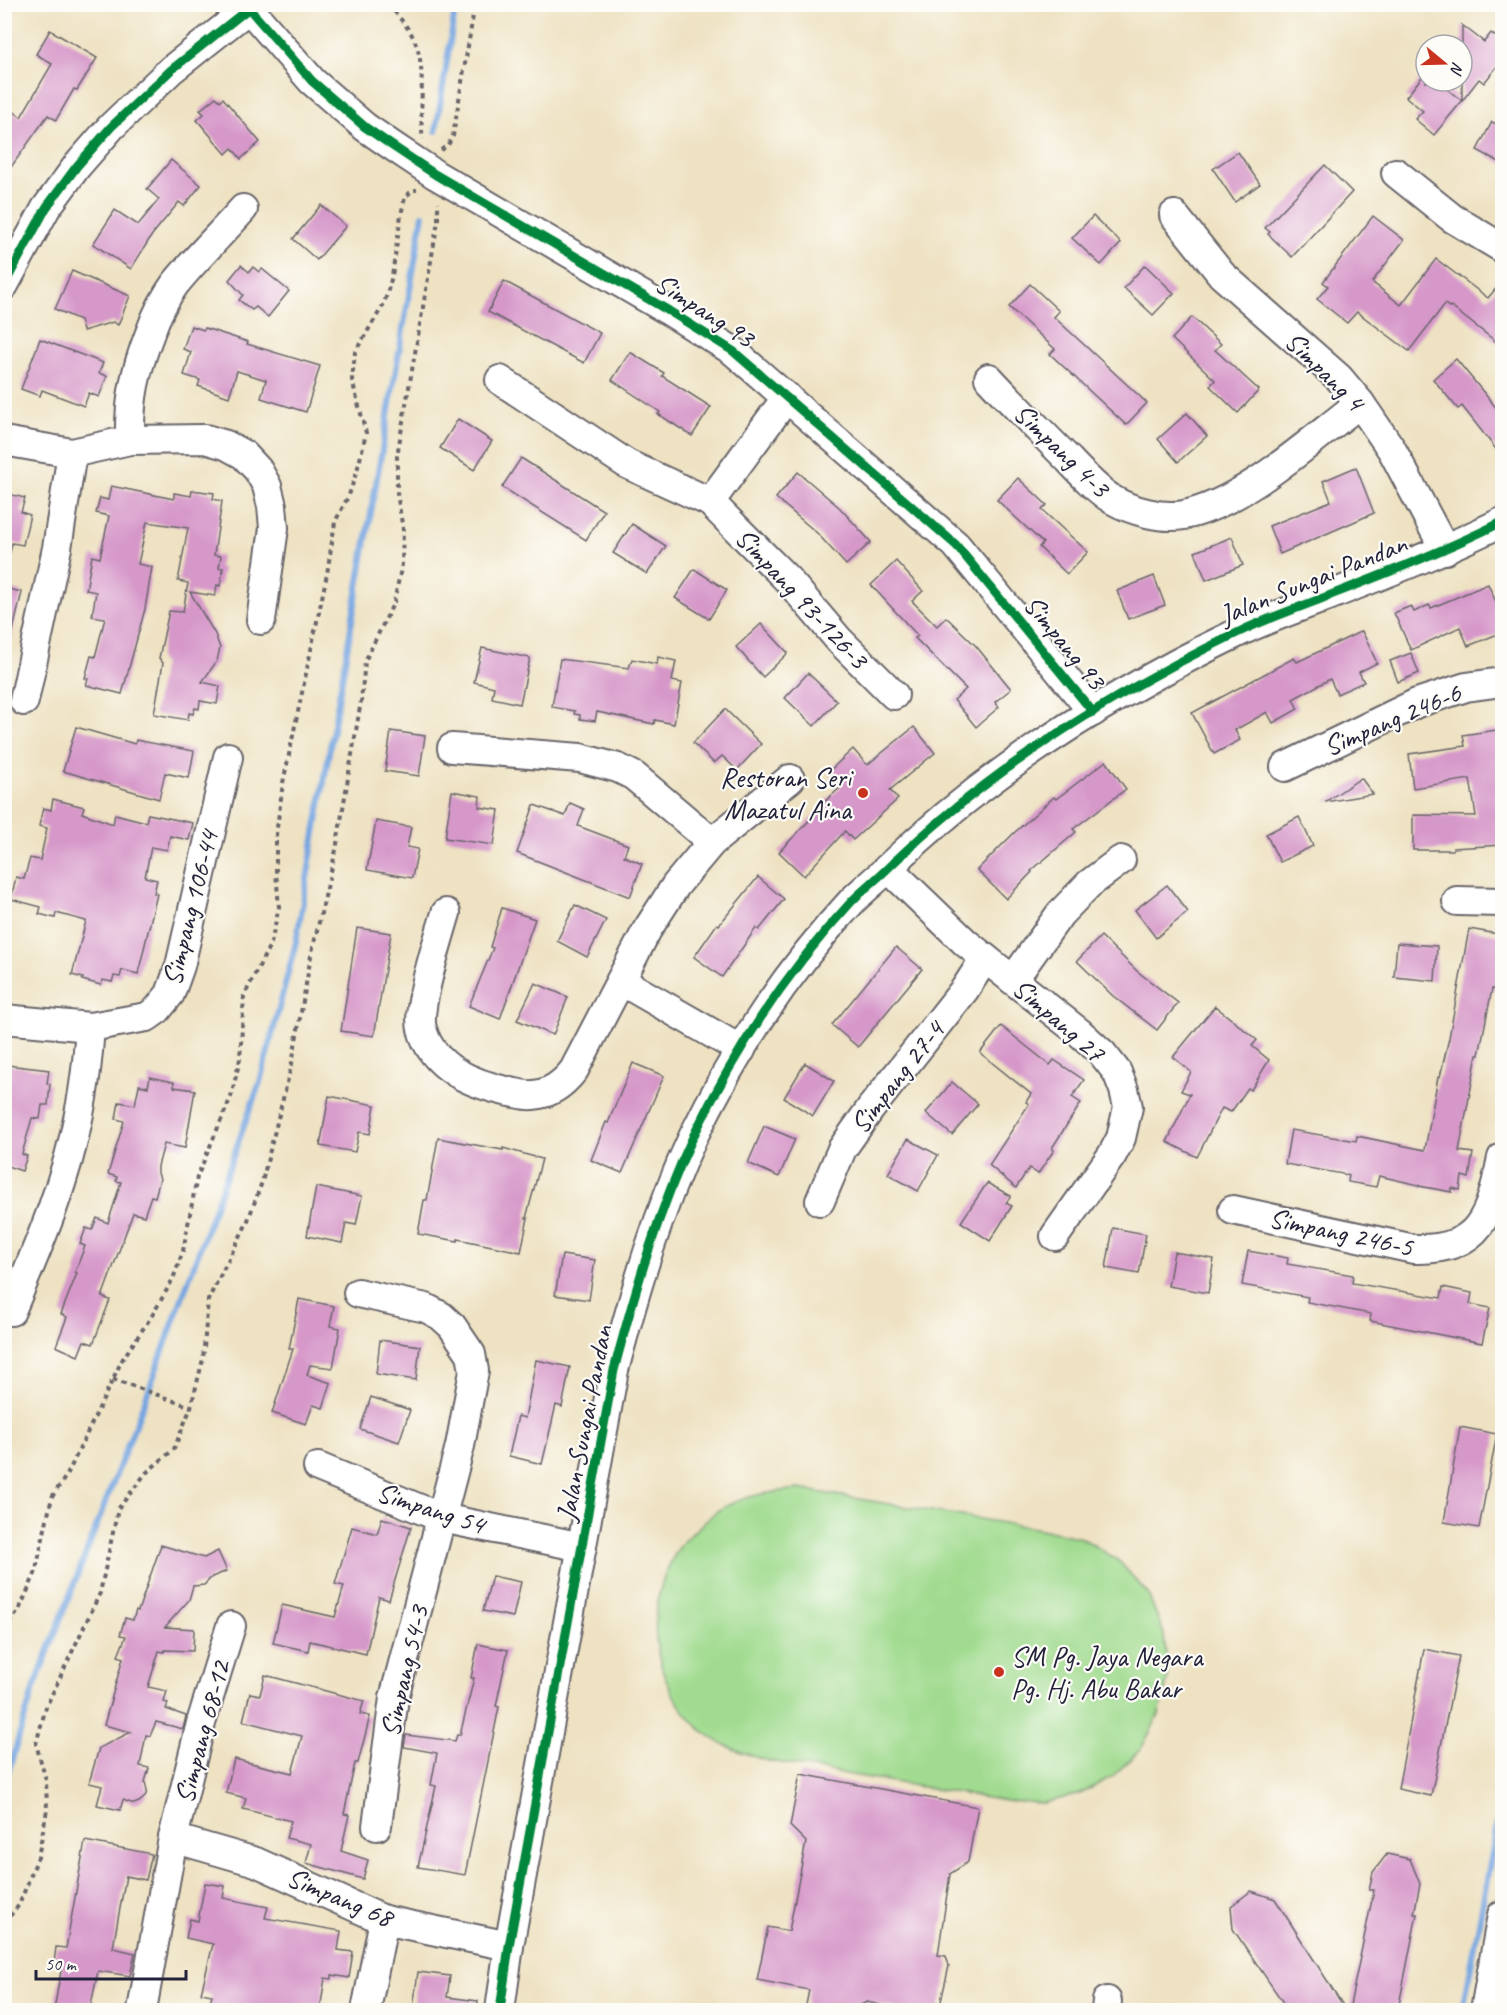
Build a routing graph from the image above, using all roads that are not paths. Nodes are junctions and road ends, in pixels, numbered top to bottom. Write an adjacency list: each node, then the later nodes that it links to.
1 (247, 7): 6 (street); 9 (street, Simpang 93)
2 (1396, 172): 5 (street)
3 (243, 209): 11 (street)
4 (1174, 215): 10 (street, Simpang 4)
5 (1503, 248)
6 (4, 285)
7 (989, 378): 10 (street, Simpang 4-3)
8 (500, 380): 14 (street)
9 (788, 398): 14 (street); 21 (street, Simpang 93)
10 (1360, 403): 16 (street, Simpang 4)
11 (130, 440): 13 (street); 17 (street)
12 (4, 441): 13 (street)
13 (72, 453): 20 (street)
14 (710, 502): 19 (street, Simpang 93-126-3)
15 (1503, 522): 16 (street, Jalan Sungai Pandan)
16 (1445, 550): 21 (street, Jalan Sungai Pandan)
17 (261, 620)
18 (1503, 682): 24 (street, Simpang 246-6)
19 (894, 695)
20 (24, 701)
21 (1093, 711): 28 (street, Jalan Sungai Pandan)
22 (452, 748): 26 (street)
23 (228, 756): 36 (street, Simpang 106-44)
24 (1285, 767)
25 (790, 779): 26 (street)
26 (712, 842): 34 (street)
27 (1121, 860): 33 (street)
28 (888, 867): 32 (street, Simpang 27); 37 (street, Jalan Sungai Pandan)
29 (1457, 900): 30 (street)
30 (1503, 902)
31 (446, 913): 34 (street)
32 (984, 958): 33 (street, Simpang 27); 39 (street, Simpang 27-4)
33 (1013, 980): 41 (street, Simpang 27)
34 (621, 981): 37 (street)
35 (4, 1019): 36 (street, Simpang 106-44)
36 (90, 1027): 43 (street)
37 (741, 1050): 46 (street, Jalan Sungai Pandan)
38 (1503, 1158): 40 (street, Simpang 246-5)
39 (820, 1201)
40 (1233, 1210)
41 (1055, 1236)
42 (358, 1293): 45 (street, Simpang 54-3)
43 (12, 1311)
44 (318, 1467): 45 (street, Simpang 54)
45 (442, 1518): 46 (street, Simpang 54); 48 (street, Simpang 54-3)
46 (582, 1547): 51 (street, Jalan Sungai Pandan)
47 (231, 1626): 49 (street, Simpang 68-12)
48 (377, 1826)
49 (174, 1838): 50 (street, Simpang 68); 53 (street, Simpang 68-12)
50 (384, 1920): 51 (street, Simpang 68); 54 (street)
51 (509, 1946): 55 (street, Jalan Sungai Pandan)
52 (1500, 1946): 56 (street)
53 (142, 2010)
54 (366, 2010)
55 (500, 2010)
56 (1485, 2010)

